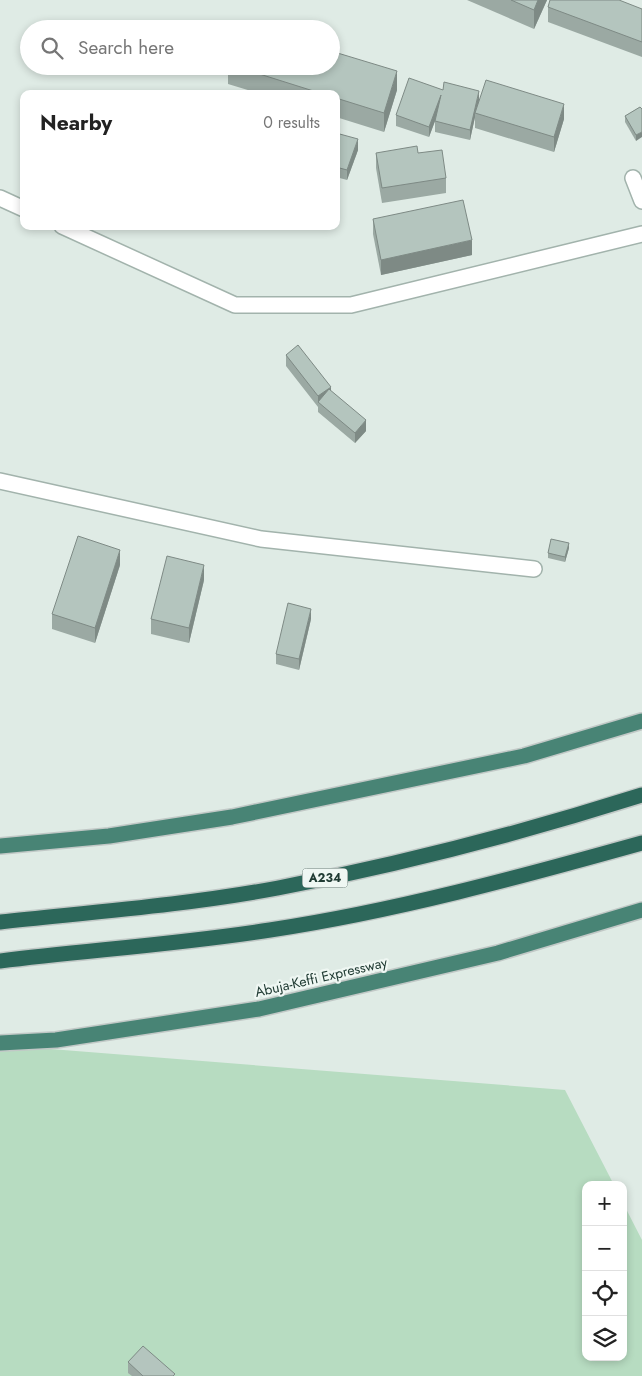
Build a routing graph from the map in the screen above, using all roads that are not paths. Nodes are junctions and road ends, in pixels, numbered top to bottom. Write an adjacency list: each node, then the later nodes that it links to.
1 (633, 178): 3 (street)
2 (0, 198): 4 (street)
3 (642, 201)
4 (20, 207)
5 (71, 230): 6 (street)
6 (642, 234)
7 (0, 481): 8 (street)
8 (534, 570)
9 (642, 721): 12 (highway)
10 (642, 795): 14 (highway, A234)
11 (642, 843): 15 (highway)
12 (0, 846)
13 (642, 910): 16 (highway, Abuja-Keffi Expressway)
14 (0, 922)
15 (0, 961)
16 (0, 1043)

